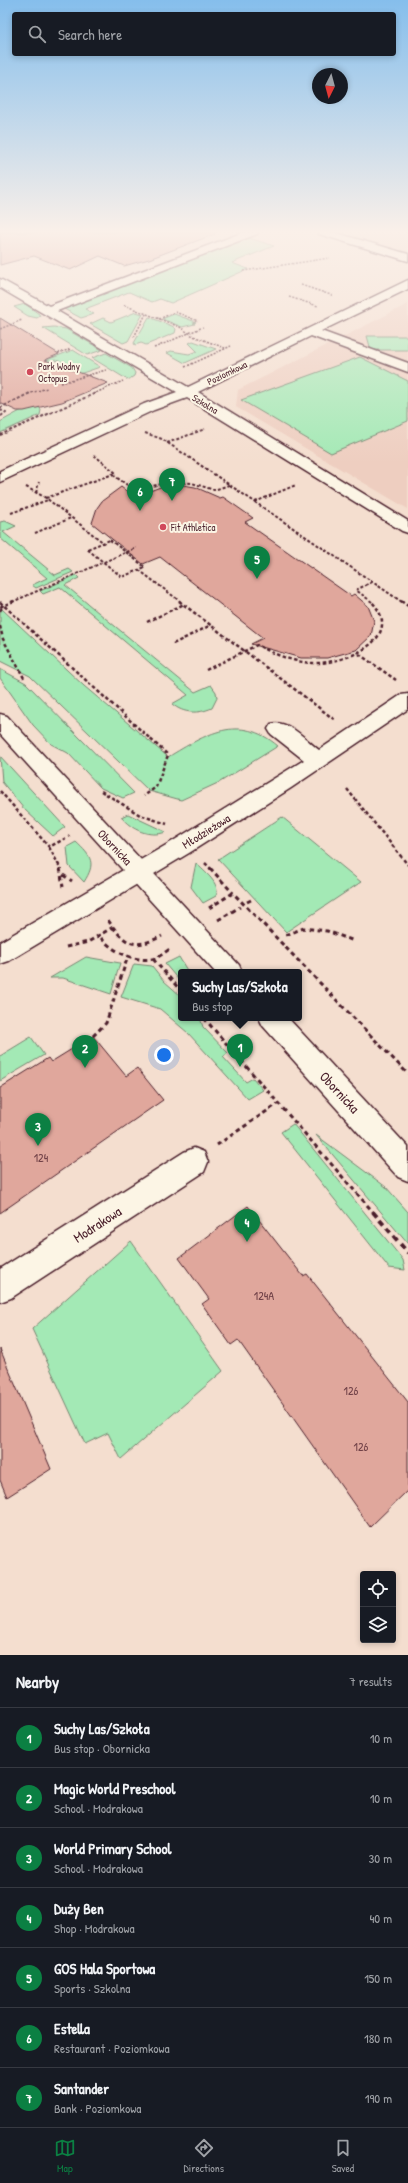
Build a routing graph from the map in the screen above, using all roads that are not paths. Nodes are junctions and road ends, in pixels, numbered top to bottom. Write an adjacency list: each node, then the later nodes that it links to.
1 (43, 309): 4 (street, Szkolna)
2 (54, 309): 4 (street)
3 (357, 309): 5 (street, Poziomkowa)
4 (47, 312): 7 (street, Szkolna)
5 (311, 332): 6 (street); 7 (street, Poziomkowa)
6 (408, 368)
7 (186, 393): 8 (street, Poziomkowa); 9 (street, Szkolna)
8 (0, 477)
9 (408, 528)
10 (408, 700): 13 (street, Młodzieżowa)
11 (0, 721): 14 (street, Obornicka)
12 (278, 729): 13 (street)
13 (318, 759): 14 (street, Młodzieżowa)
14 (138, 872): 15 (street, Młodzieżowa); 16 (street, Obornicka)
15 (0, 954)
16 (227, 969)
17 (275, 1021): 19 (street, Obornicka)
18 (194, 1162): 20 (street, Modrakowa)
19 (408, 1167)
20 (0, 1287)

